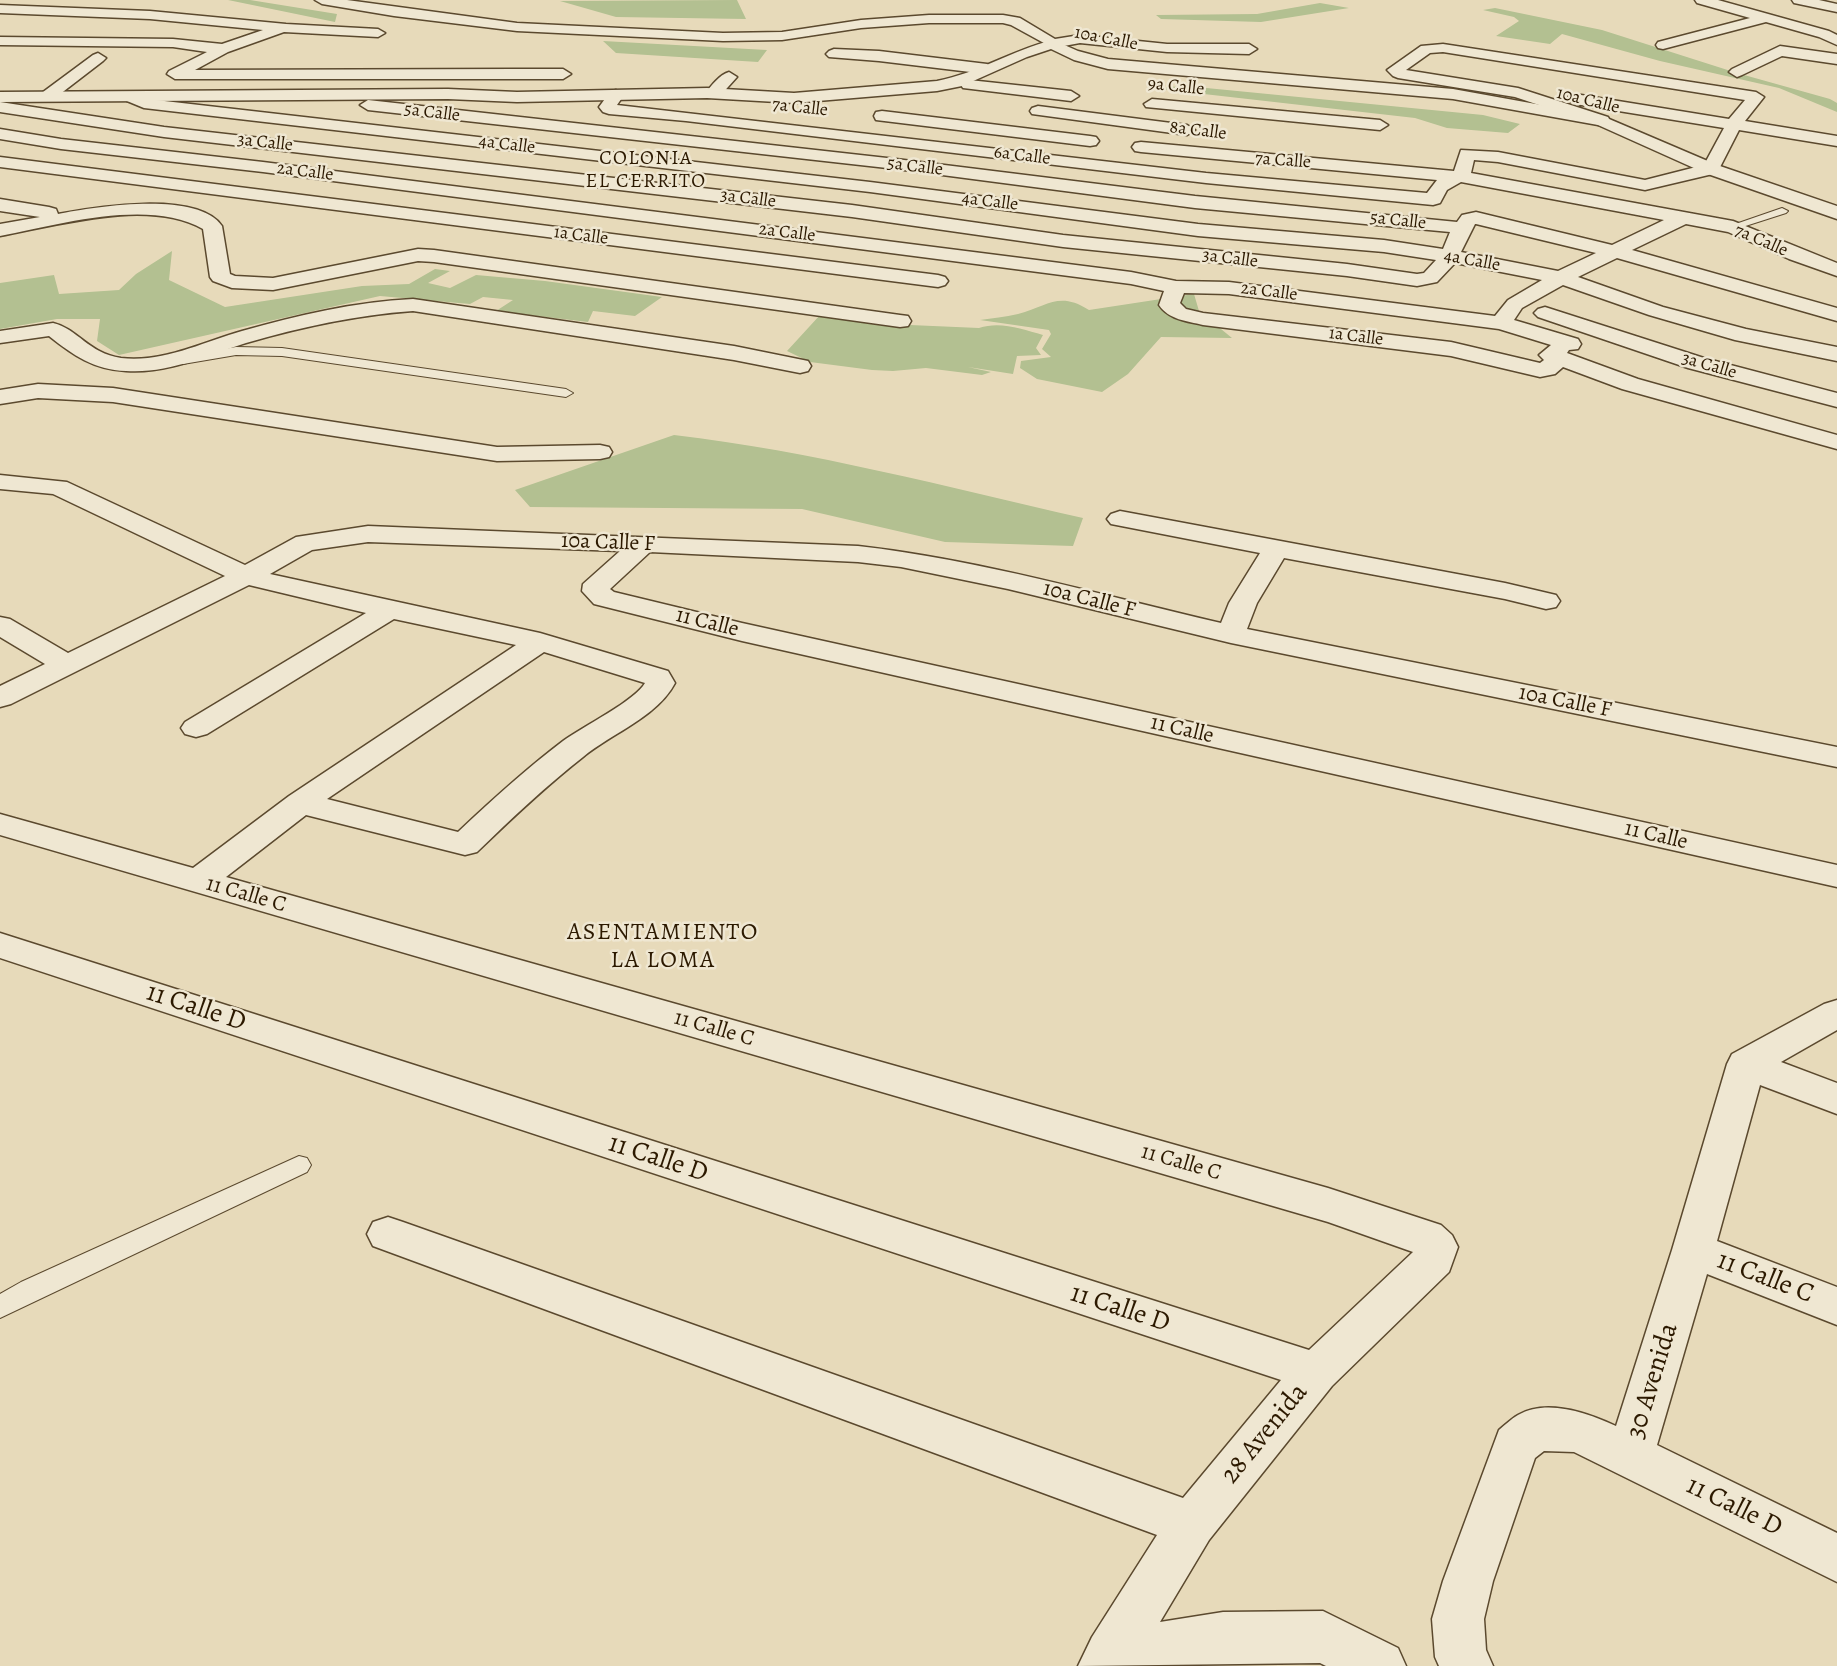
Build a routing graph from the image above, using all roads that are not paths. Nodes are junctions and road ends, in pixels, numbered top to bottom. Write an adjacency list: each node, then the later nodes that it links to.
1 (63, 0): 7 (street)
2 (322, 0): 17 (street, 10a Calle)
3 (1702, 0): 9 (street)
4 (1799, 0): 5 (street)
5 (1837, 8)
6 (0, 9): 7 (street)
7 (19, 11): 8 (street); 11 (street)
8 (0, 16)
9 (1762, 19): 15 (street); 18 (street)
10 (46, 26): 12 (street)
11 (290, 26): 13 (street); 19 (street)
12 (183, 31)
13 (249, 40): 16 (street); 22 (street)
14 (0, 41): 22 (street)
15 (1837, 41)
16 (280, 43)
17 (1053, 44): 20 (street); 31 (street); 58 (street, 10a Calle)
18 (1663, 45)
19 (350, 48)
20 (1249, 49)
21 (834, 54): 31 (street)
22 (211, 55): 24 (street); 28 (street); 35 (street)
23 (480, 55): 32 (street)
24 (243, 58)
25 (388, 58): 34 (street)
26 (1837, 58): 33 (street)
27 (70, 59): 45 (street)
28 (167, 59)
29 (266, 59): 30 (street)
30 (374, 65)
31 (987, 69): 38 (street)
32 (476, 72): 34 (street); 36 (street); 41 (street)
33 (1737, 72)
34 (447, 73): 35 (street)
35 (175, 74): 46 (street)
36 (563, 74)
37 (729, 77): 42 (street)
38 (965, 83): 39 (street); 43 (street); 50 (street)
39 (853, 93): 42 (street); 50 (street)
40 (1518, 93): 58 (street); 61 (street); 61 (street)
41 (448, 94): 48 (street); 49 (street)
42 (714, 94): 49 (street); 53 (street, 7a Calle); 56 (street)
43 (1050, 94): 47 (street); 54 (street)
44 (0, 98): 45 (street)
45 (45, 98): 46 (street)
46 (133, 98): 48 (street); 59 (street); 62 (street, 4a Calle)
47 (1083, 98)
48 (374, 100): 62 (street); 67 (street, 5a Calle)
49 (613, 102): 56 (street, 6a Calle)
50 (941, 103): 57 (street)
51 (1140, 103): 63 (street, 9a Calle)
52 (0, 106): 59 (street, 3a Calle)
53 (829, 111)
54 (1033, 112): 64 (street); 65 (street, 8a Calle)
55 (862, 114): 57 (street)
56 (686, 116): 67 (street); 69 (street, 6a Calle)
57 (928, 121): 64 (street); 69 (street)
58 (1602, 121): 81 (street, 10a Calle)
59 (101, 123): 71 (street); 73 (street, 3a Calle)
60 (1380, 124): 63 (street, 9a Calle)
61 (1734, 124): 68 (street); 81 (street)
62 (331, 125): 73 (street); 76 (street, 4a Calle)
63 (1235, 126): 75 (street)
64 (1022, 132): 70 (street); 74 (street)
65 (1205, 132)
66 (0, 134): 71 (street, 2a Calle)
67 (662, 137): 76 (street); 78 (street, 5a Calle)
68 (1837, 141)
69 (910, 142): 74 (street, 6a Calle); 78 (street)
70 (1102, 142)
71 (60, 144): 79 (street); 80 (street, 2a Calle)
72 (1126, 145): 75 (street, 7a Calle)
73 (298, 146): 80 (street); 84 (street, 3a Calle)
74 (1001, 153): 83 (street, 6a Calle)
75 (1221, 156): 82 (street, 7a Calle); 83 (street)
76 (634, 160): 84 (street); 85 (street, 4a Calle)
77 (0, 162): 79 (street, 1a Calle)
78 (896, 164): 85 (street); 87 (street, 5a Calle)
79 (19, 165): 86 (street, 1a Calle)
80 (263, 167): 86 (street); 89 (street, 2a Calle)
81 (1711, 169): 82 (street); 92 (street, 10a Calle)
82 (1461, 177): 83 (street, 6a Calle); 94 (street, 7a Calle)
83 (1206, 178): 87 (street)
84 (606, 183): 89 (street); 90 (street, 3a Calle)
85 (870, 187): 90 (street); 95 (street, 4a Calle)
86 (225, 190): 99 (street, 1a Calle)
87 (1195, 202): 95 (street); 97 (street, 5a Calle)
88 (0, 205): 93 (street)
89 (582, 207): 99 (street); 100 (street, 2a Calle)
90 (852, 211): 100 (street); 101 (street, 3a Calle)
91 (1782, 211): 96 (lane)
92 (1837, 213)
93 (77, 218): 98 (street); 112 (street)
94 (1683, 218): 96 (street, 7a Calle); 102 (street)
95 (1172, 225): 101 (street); 103 (street, 4a Calle)
96 (1733, 227): 105 (street, 7a Calle)
97 (1462, 228): 102 (street); 103 (street, 3a Calle)
98 (0, 230)
99 (550, 232): 104 (street, 1a Calle)
100 (832, 239): 104 (street); 106 (street, 2a Calle)
101 (1153, 250): 103 (street, 3a Calle); 106 (street)
102 (1616, 252): 107 (street); 111 (street)
103 (1450, 256): 107 (street, 4a Calle)
104 (813, 266): 108 (street, 1a Calle)
105 (1837, 270)
106 (1131, 278): 109 (street, 2a Calle)
107 (1561, 278): 110 (street); 116 (street, 4a Calle)
108 (938, 281)
109 (1176, 287): 113 (street, 2a Calle); 115 (street, 1a Calle)
110 (1515, 304): 113 (street); 121 (street, 3a Calle)
111 (1837, 315)
112 (900, 321)
113 (1501, 323): 115 (street, 2a Calle)
114 (0, 337): 117 (street)
115 (1560, 353): 122 (street)
116 (1837, 354)
117 (167, 362): 118 (street); 119 (lane)
118 (800, 366)
119 (566, 393)
120 (0, 397): 123 (street)
121 (1837, 400)
122 (1837, 442)
123 (600, 452)
124 (0, 482): 128 (street)
125 (1120, 519): 127 (street)
126 (644, 544): 128 (street, 10a Calle F); 132 (street, 10a Calle F); 140 (street, 11 Calle)
127 (1276, 549): 129 (street); 132 (street)
128 (246, 576): 130 (street); 134 (street, 10a Calle F)
129 (1546, 601)
130 (390, 610): 133 (street); 136 (street)
131 (0, 625): 134 (street)
132 (1231, 634): 137 (street, 10a Calle F)
133 (540, 642): 138 (street); 138 (street)
134 (67, 665): 135 (street, 10a Calle F)
135 (0, 699)
136 (196, 728)
137 (1837, 757)
138 (300, 803): 141 (street)
139 (0, 824): 141 (street, 11 Calle C)
140 (1837, 876)
141 (198, 881): 148 (street, 11 Calle C)
142 (0, 945): 152 (street, 11 Calle D)
143 (1837, 1013): 144 (street)
144 (1746, 1064): 145 (street); 149 (street, 30 Avenida)
145 (1837, 1099)
146 (299, 1165): 151 (lane)
147 (388, 1234): 154 (street)
148 (1426, 1237): 152 (street, 28 Avenida)
149 (1694, 1251): 150 (street, 11 Calle C); 153 (street, 30 Avenida)
150 (1837, 1306)
151 (0, 1307)
152 (1316, 1372): 154 (street, 28 Avenida)
153 (1630, 1456): 155 (street, 11 Calle D); 158 (street, 30 Avenida)
154 (1191, 1524): 156 (street, 28 Avenida)
155 (1837, 1558)
156 (1107, 1660): 157 (street, 28 Avenida)
157 (1380, 1666)
158 (1467, 1666)

